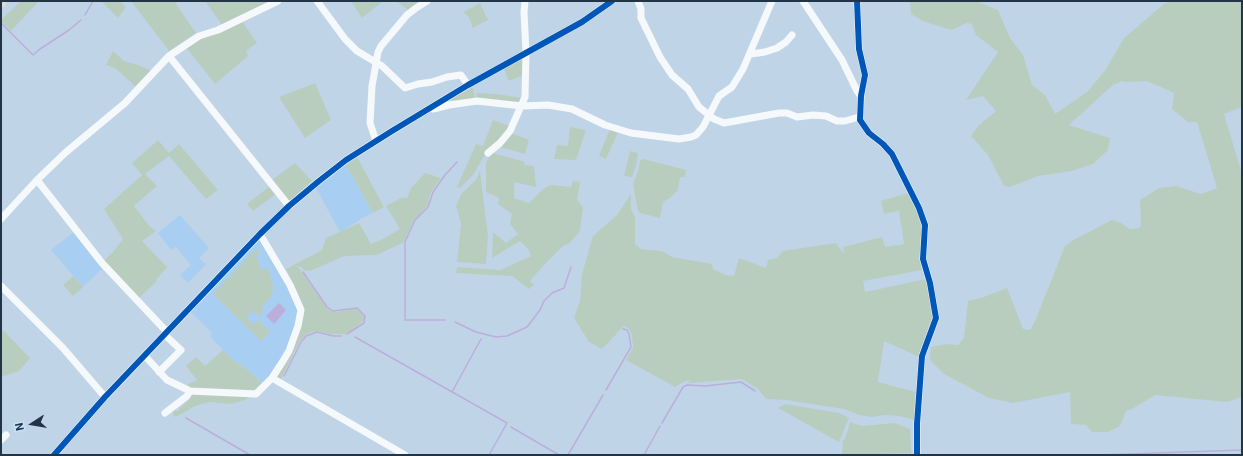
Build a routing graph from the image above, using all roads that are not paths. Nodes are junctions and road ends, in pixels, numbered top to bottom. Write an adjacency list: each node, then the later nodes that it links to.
1 (278, 1): 13 (street)
2 (317, 1): 14 (street)
3 (426, 1): 14 (street)
4 (525, 1): 11 (street)
5 (612, 1): 11 (street)
6 (638, 1): 19 (street)
7 (772, 1): 12 (street)
8 (803, 1): 16 (street)
9 (857, 1): 16 (street)
10 (792, 35): 12 (street)
11 (526, 52): 15 (street); 17 (street)
12 (751, 54): 19 (street)
13 (169, 56): 23 (street); 24 (street)
14 (376, 62): 15 (street); 21 (street)
15 (468, 85): 18 (street)
16 (861, 96): 20 (street)
17 (522, 106): 18 (street); 19 (street); 22 (street)
18 (429, 108): 21 (street)
19 (710, 116): 20 (street)
20 (859, 118): 37 (street)
21 (376, 141): 24 (street)
22 (488, 153)
23 (37, 180): 25 (street); 28 (street)
24 (289, 206): 26 (street)
25 (1, 219)
26 (260, 234): 28 (street); 31 (street)
27 (1, 286): 33 (street)
28 (166, 334): 29 (street); 30 (street)
29 (145, 356): 30 (street); 33 (street)
30 (159, 372): 32 (street)
31 (272, 378): 32 (street); 36 (street)
32 (190, 391): 34 (street)
33 (105, 397): 35 (street)
34 (165, 413)
35 (54, 455)
36 (405, 455)
37 (917, 455)

